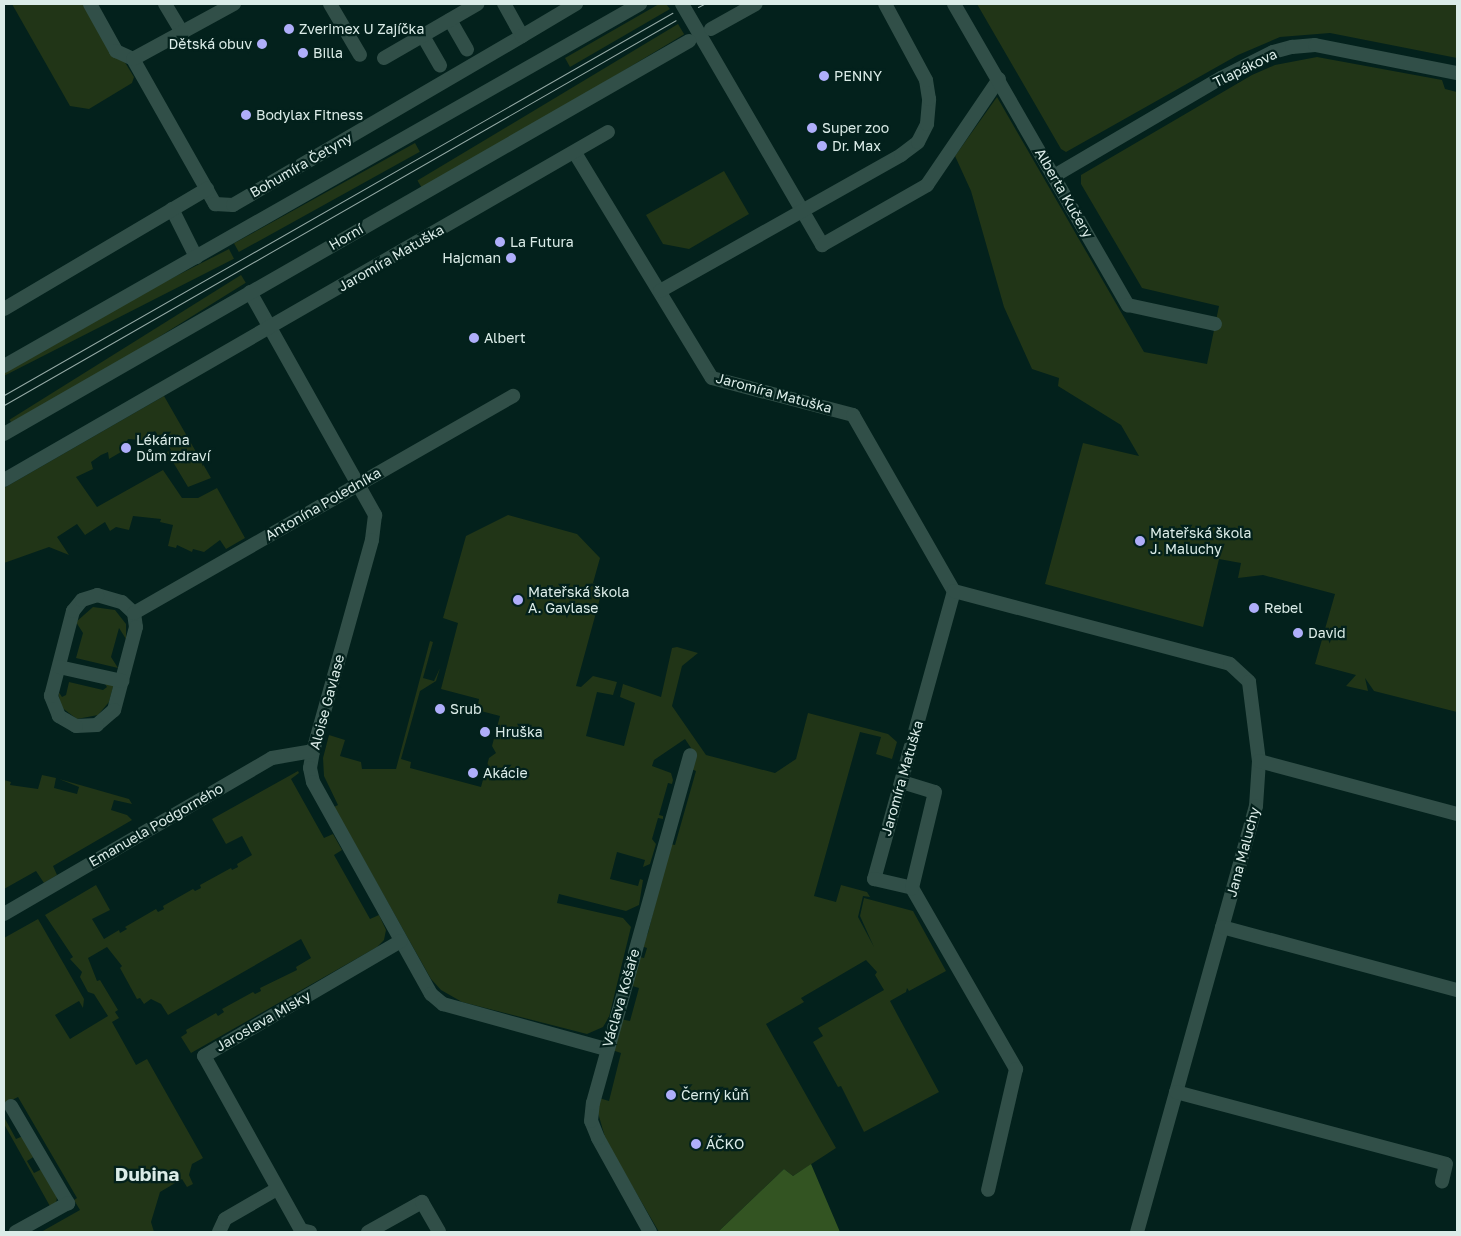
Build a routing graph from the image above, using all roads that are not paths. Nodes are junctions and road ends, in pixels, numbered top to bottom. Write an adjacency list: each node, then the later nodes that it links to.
1 (90, 4): 22 (street, Bohumíra Četyny)
2 (165, 4): 15 (street)
3 (234, 4): 15 (street)
4 (330, 4): 20 (street)
5 (477, 4): 13 (street)
6 (504, 4): 17 (street)
7 (576, 4): 17 (street)
8 (640, 4): 32 (street)
9 (682, 4): 31 (street)
10 (756, 4): 14 (street)
11 (885, 4): 31 (street)
12 (954, 4): 25 (street, Alberta Kučery)
13 (450, 20): 16 (street); 19 (street)
14 (711, 29)
15 (181, 31): 22 (street)
16 (423, 36): 21 (street); 23 (street)
17 (522, 36): 29 (street, Bohumíra Četyny)
18 (689, 41): 33 (street, Horní)
19 (467, 50)
20 (360, 54)
21 (384, 58)
22 (132, 59): 29 (street, Bohumíra Četyny)
23 (440, 66)
24 (1451, 72): 28 (street, Tlapákova)
25 (999, 79): 28 (street, Alberta Kučery); 31 (street)
26 (608, 132): 27 (street)
27 (575, 152): 34 (street, Jaromíra Matuška); 37 (street, Jaromíra Matuška)
28 (1054, 176): 36 (street, Alberta Kučery)
29 (206, 189): 30 (street)
30 (172, 209): 32 (street); 35 (street)
31 (802, 210): 34 (street)
32 (196, 257): 38 (street)
33 (250, 292): 37 (street, Aloise Gavlase); 40 (street, Horní)
34 (660, 292): 43 (street, Jaromíra Matuška)
35 (4, 309)
36 (1215, 324)
37 (271, 327): 41 (street, Jaromíra Matuška); 42 (street, Aloise Gavlase)
38 (4, 366)
39 (513, 396): 42 (street, Antonína Poledníka)
40 (4, 434)
41 (4, 480)
42 (359, 482): 44 (street, Antonína Poledníka); 47 (street, Aloise Gavlase)
43 (954, 591): 49 (street, Jana Maluchy); 50 (street, Jaromíra Matuška)
44 (134, 613): 45 (street); 46 (street)
45 (59, 667): 46 (street); 46 (street)
46 (122, 682)
47 (312, 751): 53 (street, Emanuela Podgorného); 55 (street, Aloise Gavlase)
48 (690, 756): 57 (street, Václava Košaře)
49 (1259, 761): 51 (street); 54 (street, Jana Maluchy)
50 (902, 782): 52 (street); 52 (street, Jaromíra Matuška)
51 (1457, 814)
52 (912, 888): 62 (street)
53 (4, 914)
54 (1222, 927): 56 (street); 58 (street, Jana Maluchy)
55 (401, 941): 57 (street, Aloise Gavlase); 61 (street, Jaroslava Misky)
56 (1457, 990)
57 (606, 1049): 68 (street, Václava Košaře)
58 (1176, 1092): 60 (street); 69 (street, Jana Maluchy)
59 (11, 1106): 64 (street)
60 (1442, 1182)
61 (277, 1189): 63 (street, Jaroslava Misky); 65 (street)
62 (988, 1190)
63 (302, 1231)
64 (16, 1232)
65 (219, 1232)
66 (368, 1232): 67 (street)
67 (439, 1232)
68 (650, 1232)
69 (1137, 1232)

